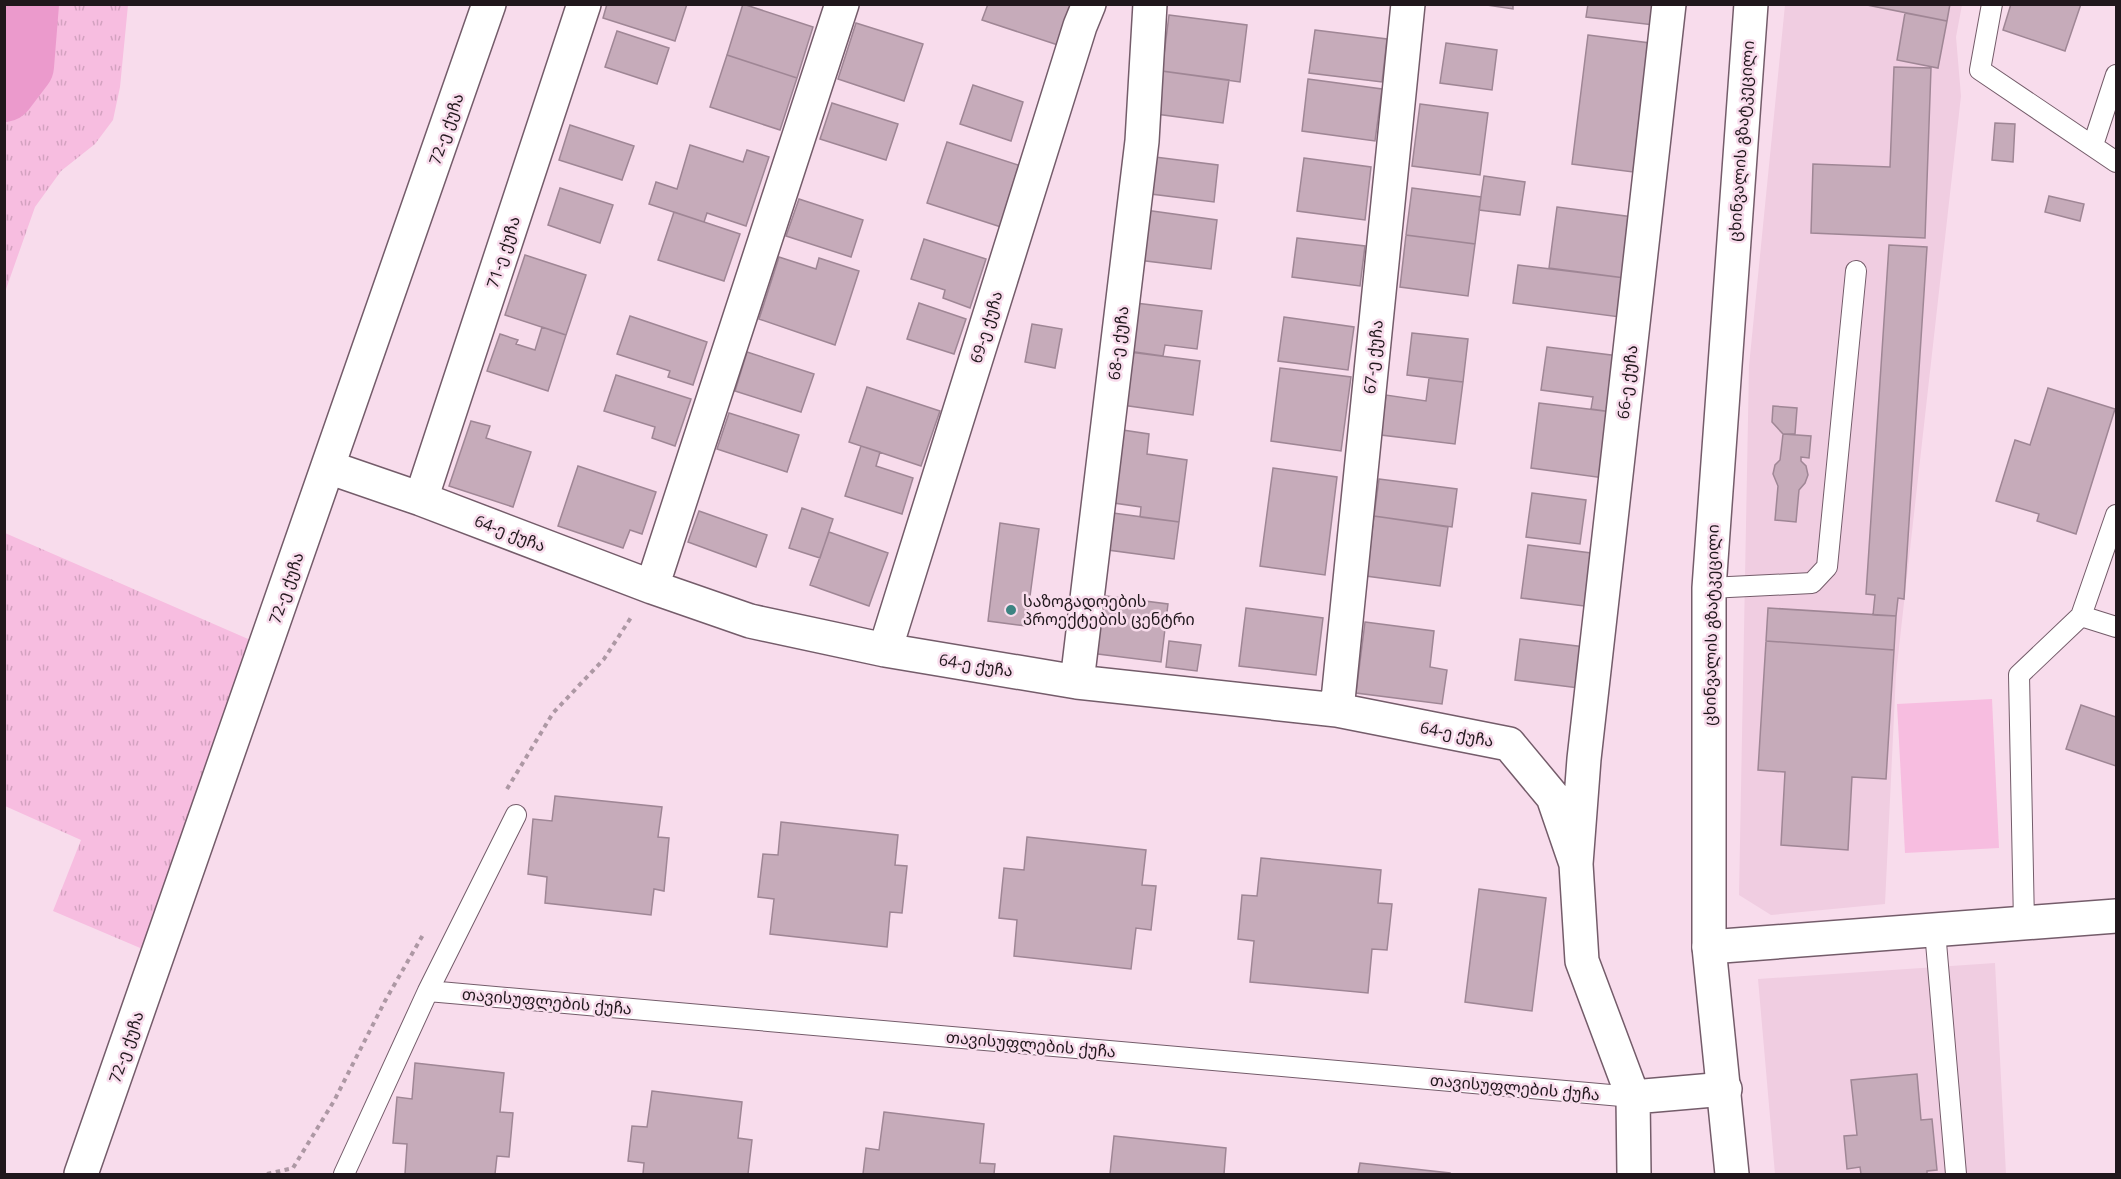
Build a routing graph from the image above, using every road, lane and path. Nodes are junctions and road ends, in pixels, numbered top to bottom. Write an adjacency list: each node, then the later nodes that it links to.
1 (489, 4): 14 (street, 72-ე ქუჩა)
2 (584, 4): 15 (street, 71-ე ქუჩა)
3 (842, 4): 17 (street)
4 (1089, 4): 21 (street, 69-ე ქუჩა)
5 (1150, 4): 22 (street, 68-ე ქუჩა)
6 (1408, 4): 23 (street, 67-ე ქუჩა)
7 (1669, 4): 25 (street, 66-ე ქუჩა)
8 (1751, 4): 18 (street, ცხინვალის გზატკეცილი)
9 (1992, 4): 11 (lane)
10 (2116, 75): 11 (lane)
11 (2092, 145): 12 (lane)
12 (2116, 162)
13 (1856, 271): 18 (lane)
14 (328, 467): 15 (street, 64-ე ქუჩა); 33 (street, 72-ე ქუჩა)
15 (421, 499): 17 (street, 64-ე ქუჩა)
16 (2116, 514): 19 (lane)
17 (652, 587): 21 (street, 64-ე ქუჩა)
18 (1709, 588): 29 (street, ცხინვალის გზატკეცილი)
19 (2081, 616): 20 (lane); 27 (lane)
20 (2116, 627)
21 (885, 650): 22 (street, 64-ე ქუჩა)
22 (1077, 682): 23 (street, 64-ე ქუჩა)
23 (1337, 710): 25 (street, 64-ე ქუჩა)
24 (516, 815): 30 (lane)
25 (1576, 864): 32 (street)
26 (2116, 916): 27 (street)
27 (2024, 923): 28 (street)
28 (1935, 931): 29 (street); 37 (lane)
29 (1709, 947): 31 (street, ცხინვალის გზატკეცილი)
30 (428, 991): 32 (lane, თავისუფლების ქუჩა); 34 (lane)
31 (1725, 1089): 32 (street); 36 (street, ცხინვალის გზატკეცილი)
32 (1633, 1097): 35 (street)
33 (85, 1173)
34 (344, 1174)
35 (1634, 1174)
36 (1732, 1174)
37 (1956, 1174)

